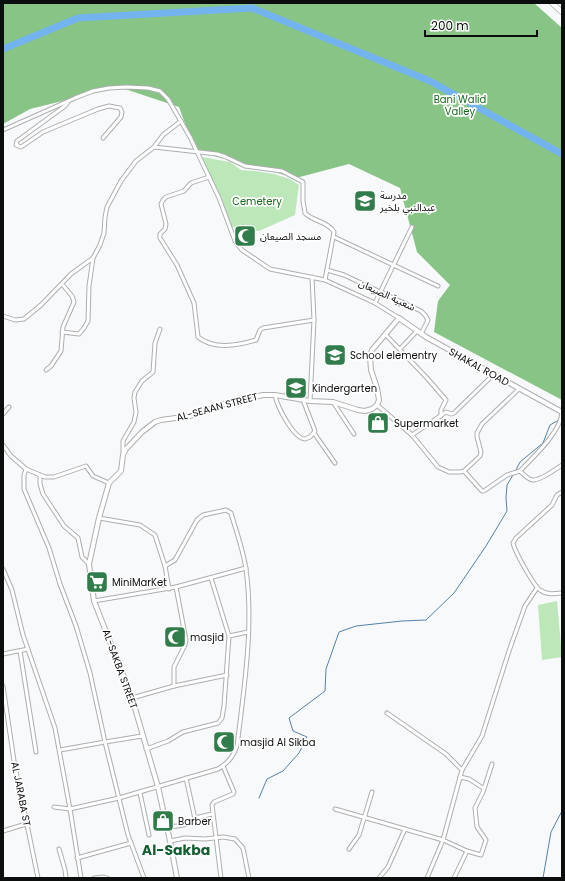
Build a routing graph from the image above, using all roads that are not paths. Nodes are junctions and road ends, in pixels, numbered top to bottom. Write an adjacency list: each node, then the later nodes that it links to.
1 (552, 3): 2 (main road)
2 (562, 12)
3 (69, 100): 4 (street); 5 (street); 6 (street)
4 (181, 121): 7 (street); 8 (street)
5 (3, 130)
6 (103, 138)
7 (154, 147): 8 (street); 12 (street)
8 (197, 151): 9 (street); 11 (street)
9 (208, 177): 15 (street); 23 (street)
10 (412, 227): 13 (street)
11 (334, 237): 13 (street); 14 (street)
12 (93, 258): 17 (street); 25 (street)
13 (394, 264): 18 (street); 19 (street)
14 (327, 270): 16 (street); 19 (street, شعبية الصيعان)
15 (312, 277): 16 (street); 23 (street)
16 (325, 280): 20 (street)
17 (62, 284): 21 (street); 25 (street)
18 (438, 286)
19 (380, 292): 20 (street); 28 (street, شعبية الصيعان)
20 (375, 303): 22 (street)
21 (3, 316)
22 (399, 318): 26 (main road, SHAKAL ROAD); 27 (main road)
23 (314, 320): 35 (street)
24 (160, 329): 46 (street)
25 (62, 332): 30 (street)
26 (416, 332): 28 (main road, SHAKAL ROAD); 29 (street)
27 (385, 334): 29 (street); 37 (main road)
28 (421, 334): 31 (main road, SHAKAL ROAD)
29 (400, 349): 41 (street)
30 (46, 370)
31 (493, 375): 32 (main road, SHAKAL ROAD); 41 (street)
32 (519, 389): 39 (main road, SHAKAL ROAD); 50 (street)
33 (274, 395): 34 (main road, AL-SEAAN STREET); 42 (street); 46 (main road, AL-SEAAN STREET)
34 (303, 400): 35 (main road, AL-SEAAN STREET); 42 (street)
35 (310, 401): 36 (main road, AL-SEAAN STREET)
36 (334, 402): 37 (main road, AL-SEAAN STREET); 43 (street)
37 (377, 406): 44 (street)
38 (9, 407): 40 (street)
39 (562, 412): 51 (street)
40 (3, 414)
41 (441, 416): 44 (street)
42 (314, 433): 47 (street)
43 (354, 434)
44 (412, 435): 50 (street)
45 (3, 445): 49 (street)
46 (123, 455): 53 (main road, AL-SEAAN STREET)
47 (335, 463)
48 (562, 465): 51 (street)
49 (26, 470): 52 (street); 78 (street)
50 (464, 471): 51 (street)
51 (520, 471)
52 (40, 475): 53 (street); 56 (street)
53 (109, 483): 55 (main road, AL-SAKBA STREET)
54 (562, 492): 62 (street)
55 (99, 518): 56 (main road, AL-SAKBA STREET); 57 (street)
56 (89, 564): 65 (main road, AL-SAKBA STREET)
57 (165, 566): 58 (street); 63 (street)
58 (246, 568): 60 (street); 66 (street)
59 (3, 569): 68 (street)
60 (211, 578): 61 (street); 67 (street)
61 (176, 588): 63 (street); 73 (street)
62 (537, 588): 64 (street); 84 (street)
63 (169, 589): 65 (street)
64 (562, 593)
65 (94, 601): 74 (main road, AL-SAKBA STREET)
66 (248, 632): 67 (street); 83 (street)
67 (229, 636): 71 (street)
68 (28, 648): 69 (street); 80 (street)
69 (20, 651): 70 (street); 81 (street)
70 (3, 654)
71 (227, 674): 73 (street); 79 (street)
72 (3, 686): 75 (street, AL JARABA ST)
73 (174, 686): 74 (street)
74 (132, 698): 77 (main road, AL-SAKBA STREET)
75 (4, 707): 98 (street, AL JARABA ST)
76 (388, 713): 84 (street)
77 (142, 736): 78 (street); 79 (main road, AL-SAKBA STREET)
78 (105, 742): 80 (street); 91 (street)
79 (146, 749): 87 (main road, AL-SAKBA STREET)
80 (60, 750): 93 (street)
81 (36, 752)
82 (492, 764): 88 (street)
83 (223, 766): 85 (street); 95 (street)
84 (462, 770): 86 (street)
85 (186, 778): 87 (street); 97 (street)
86 (460, 778): 88 (street); 104 (street)
87 (158, 787): 90 (street); 99 (main road, AL-SAKBA STREET)
88 (484, 788): 109 (street)
89 (372, 792): 96 (street)
90 (140, 793): 91 (street); 102 (street)
91 (119, 798): 93 (street); 106 (street)
92 (54, 807): 93 (street)
93 (70, 809): 110 (street)
94 (335, 809): 96 (street)
95 (212, 814): 97 (street); 103 (street)
96 (364, 817): 100 (street); 108 (street)
97 (195, 818): 99 (street)
98 (26, 824): 101 (street); 111 (street, AL JARABA ST)
99 (167, 827): 105 (main road, AL-SAKBA STREET)
100 (405, 829): 104 (street); 120 (street)
101 (3, 831)
102 (149, 835)
103 (216, 838): 105 (street); 118 (street); 119 (street)
104 (443, 840): 109 (street); 121 (street)
105 (170, 841): 117 (main road, AL-SAKBA STREET)
106 (131, 843): 110 (street); 116 (street)
107 (60, 848): 112 (street)
108 (349, 849)
109 (467, 851): 122 (street)
110 (78, 858): 113 (street)
111 (38, 878)
112 (66, 878)
113 (81, 878)
114 (94, 878): 115 (street)
115 (107, 878)
116 (144, 878)
117 (177, 878)
118 (222, 878)
119 (249, 878)
120 (379, 878)
121 (427, 878)
122 (454, 878)

